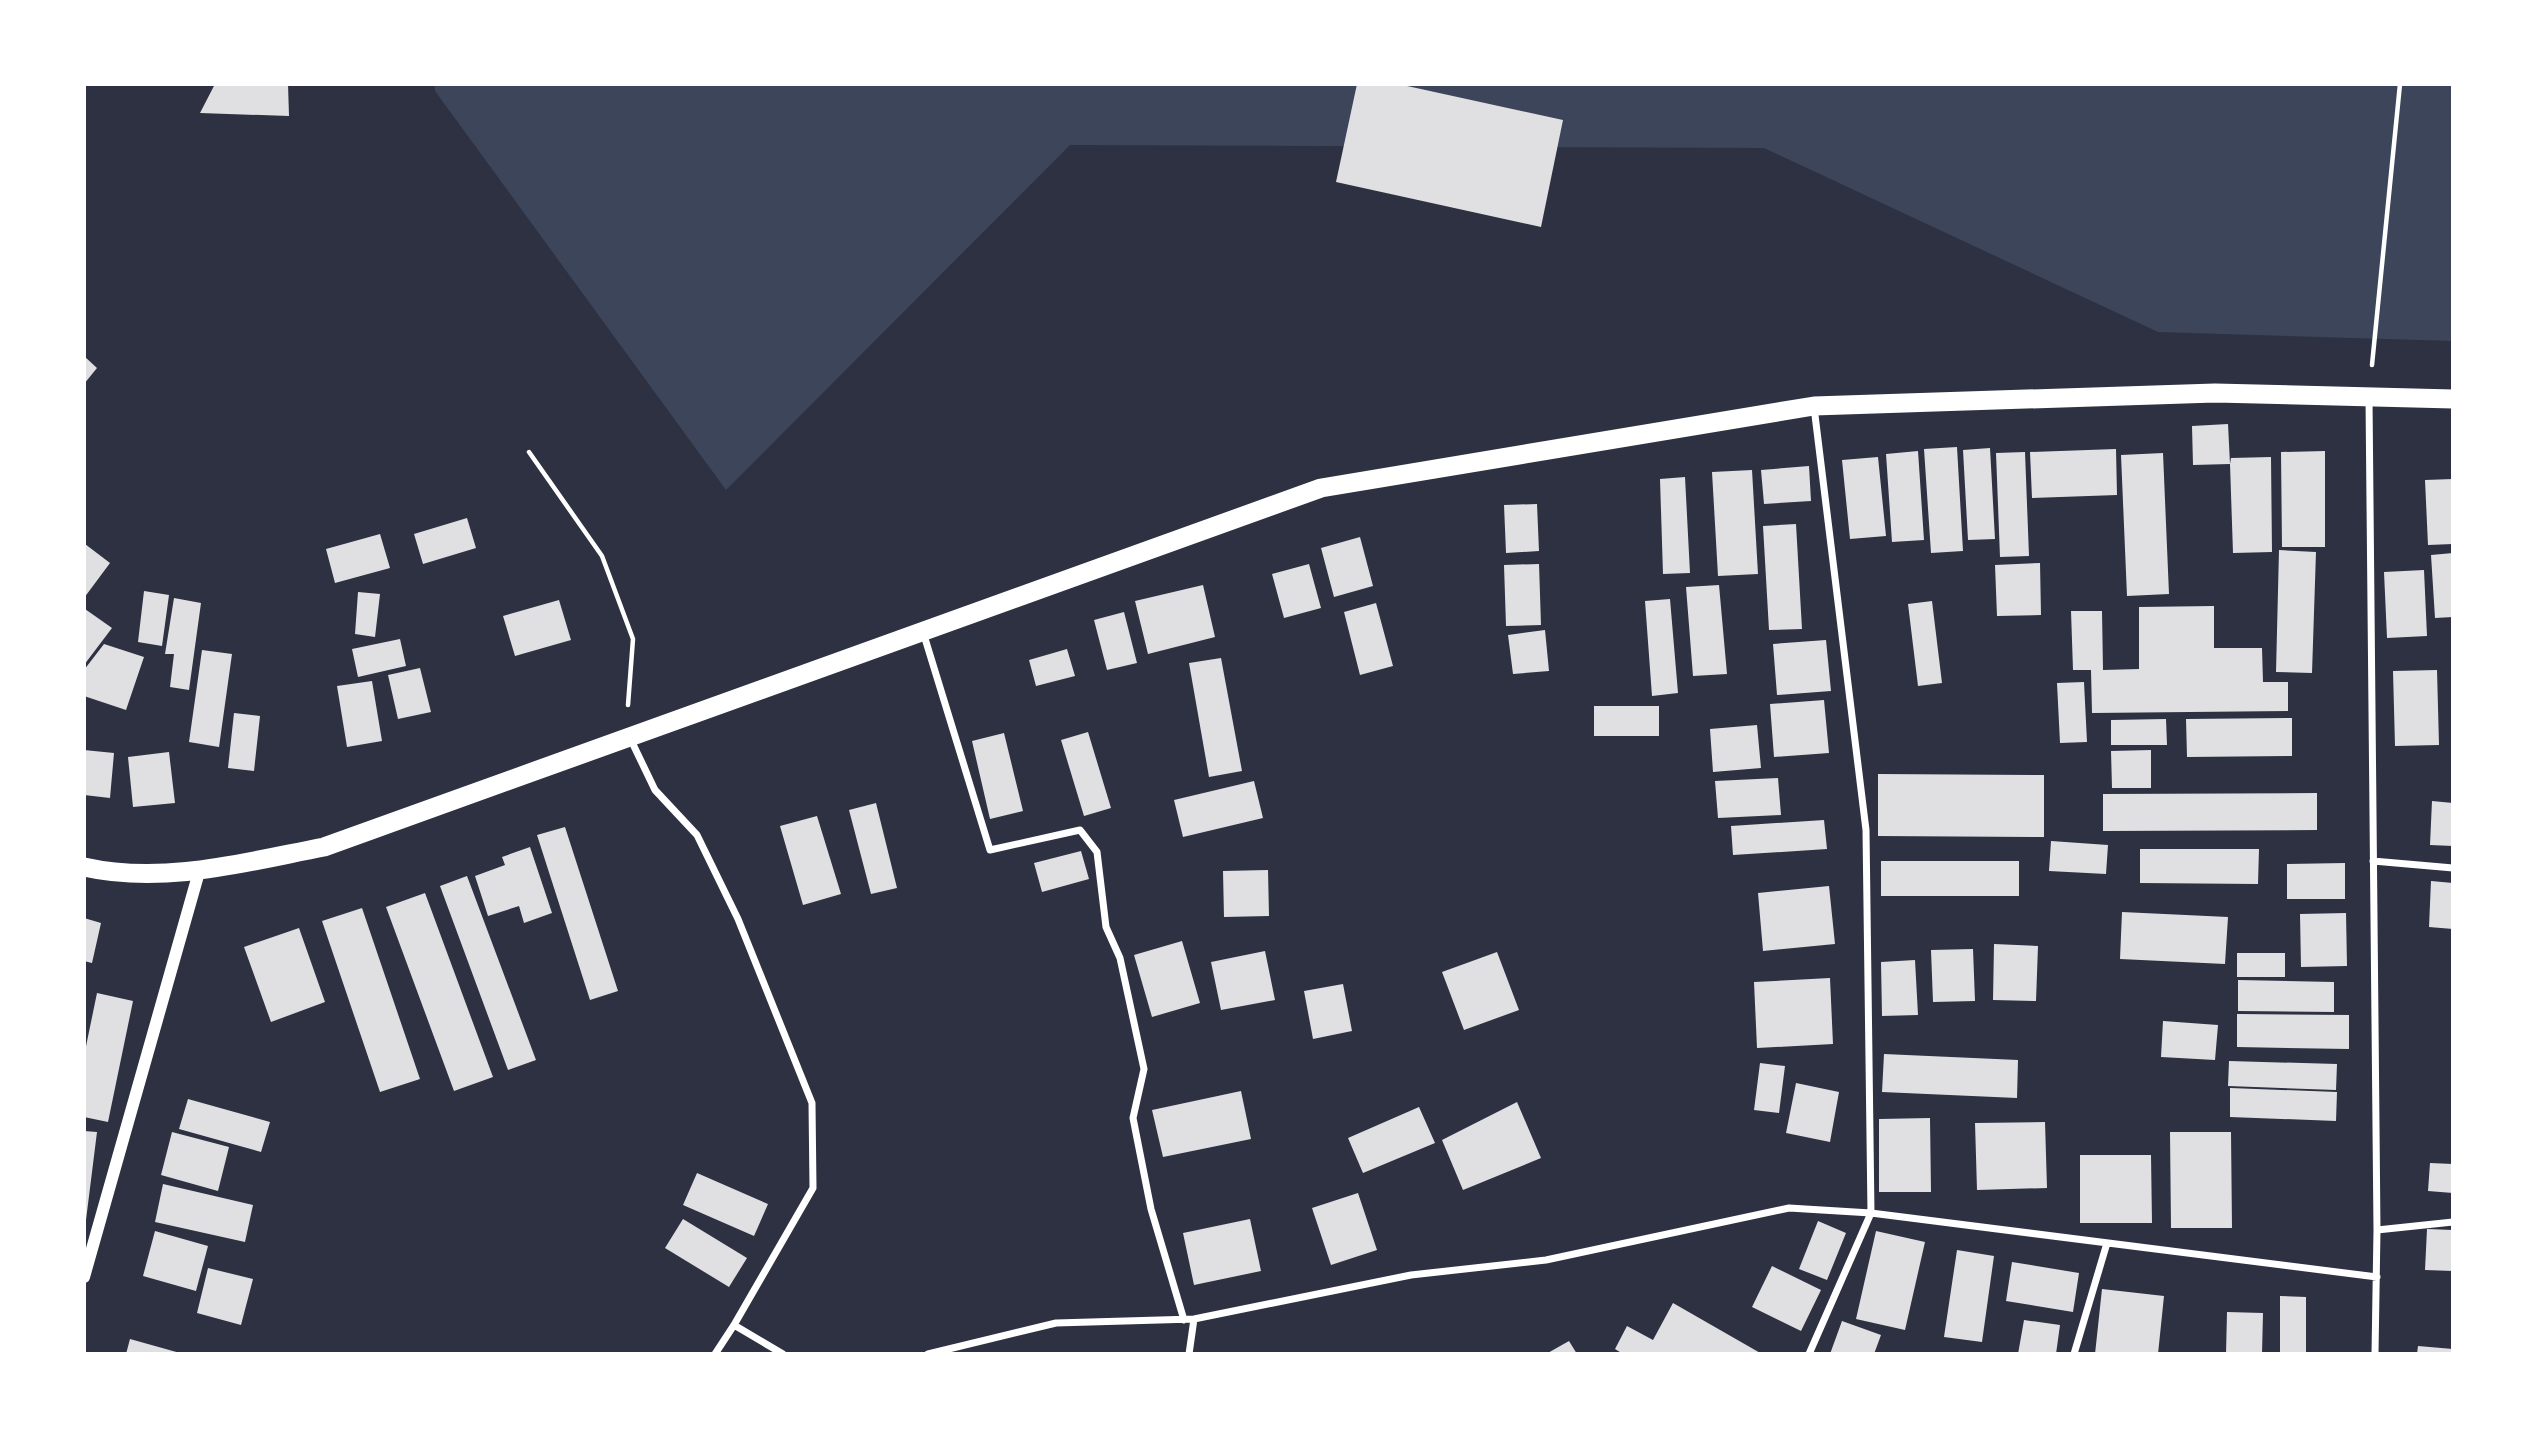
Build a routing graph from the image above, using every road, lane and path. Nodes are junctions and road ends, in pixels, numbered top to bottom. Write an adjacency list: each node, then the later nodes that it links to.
1 (2400, 84): 2 (path)
2 (2369, 398): 3 (highway); 4 (highway); 8 (street)
3 (2453, 400)
4 (1814, 406): 6 (highway); 12 (street)
5 (529, 452): 7 (path)
6 (923, 632): 7 (highway); 19 (street)
7 (630, 737): 11 (highway); 20 (street)
8 (2373, 862): 10 (street); 14 (street)
9 (84, 867): 11 (highway)
10 (2453, 868)
11 (199, 872): 17 (street)
12 (1871, 1213): 15 (street); 18 (street); 25 (street)
13 (2453, 1222): 14 (street)
14 (2377, 1230): 16 (street)
15 (2107, 1243): 16 (street); 26 (street)
16 (2377, 1277): 27 (street)
17 (84, 1278)
18 (1194, 1319): 19 (street); 24 (street)
19 (1184, 1320): 23 (street)
20 (734, 1325): 21 (street); 22 (street)
21 (715, 1354)
22 (783, 1354)
23 (928, 1354)
24 (1189, 1354)
25 (1809, 1354)
26 (2074, 1354)
27 (2375, 1354)

